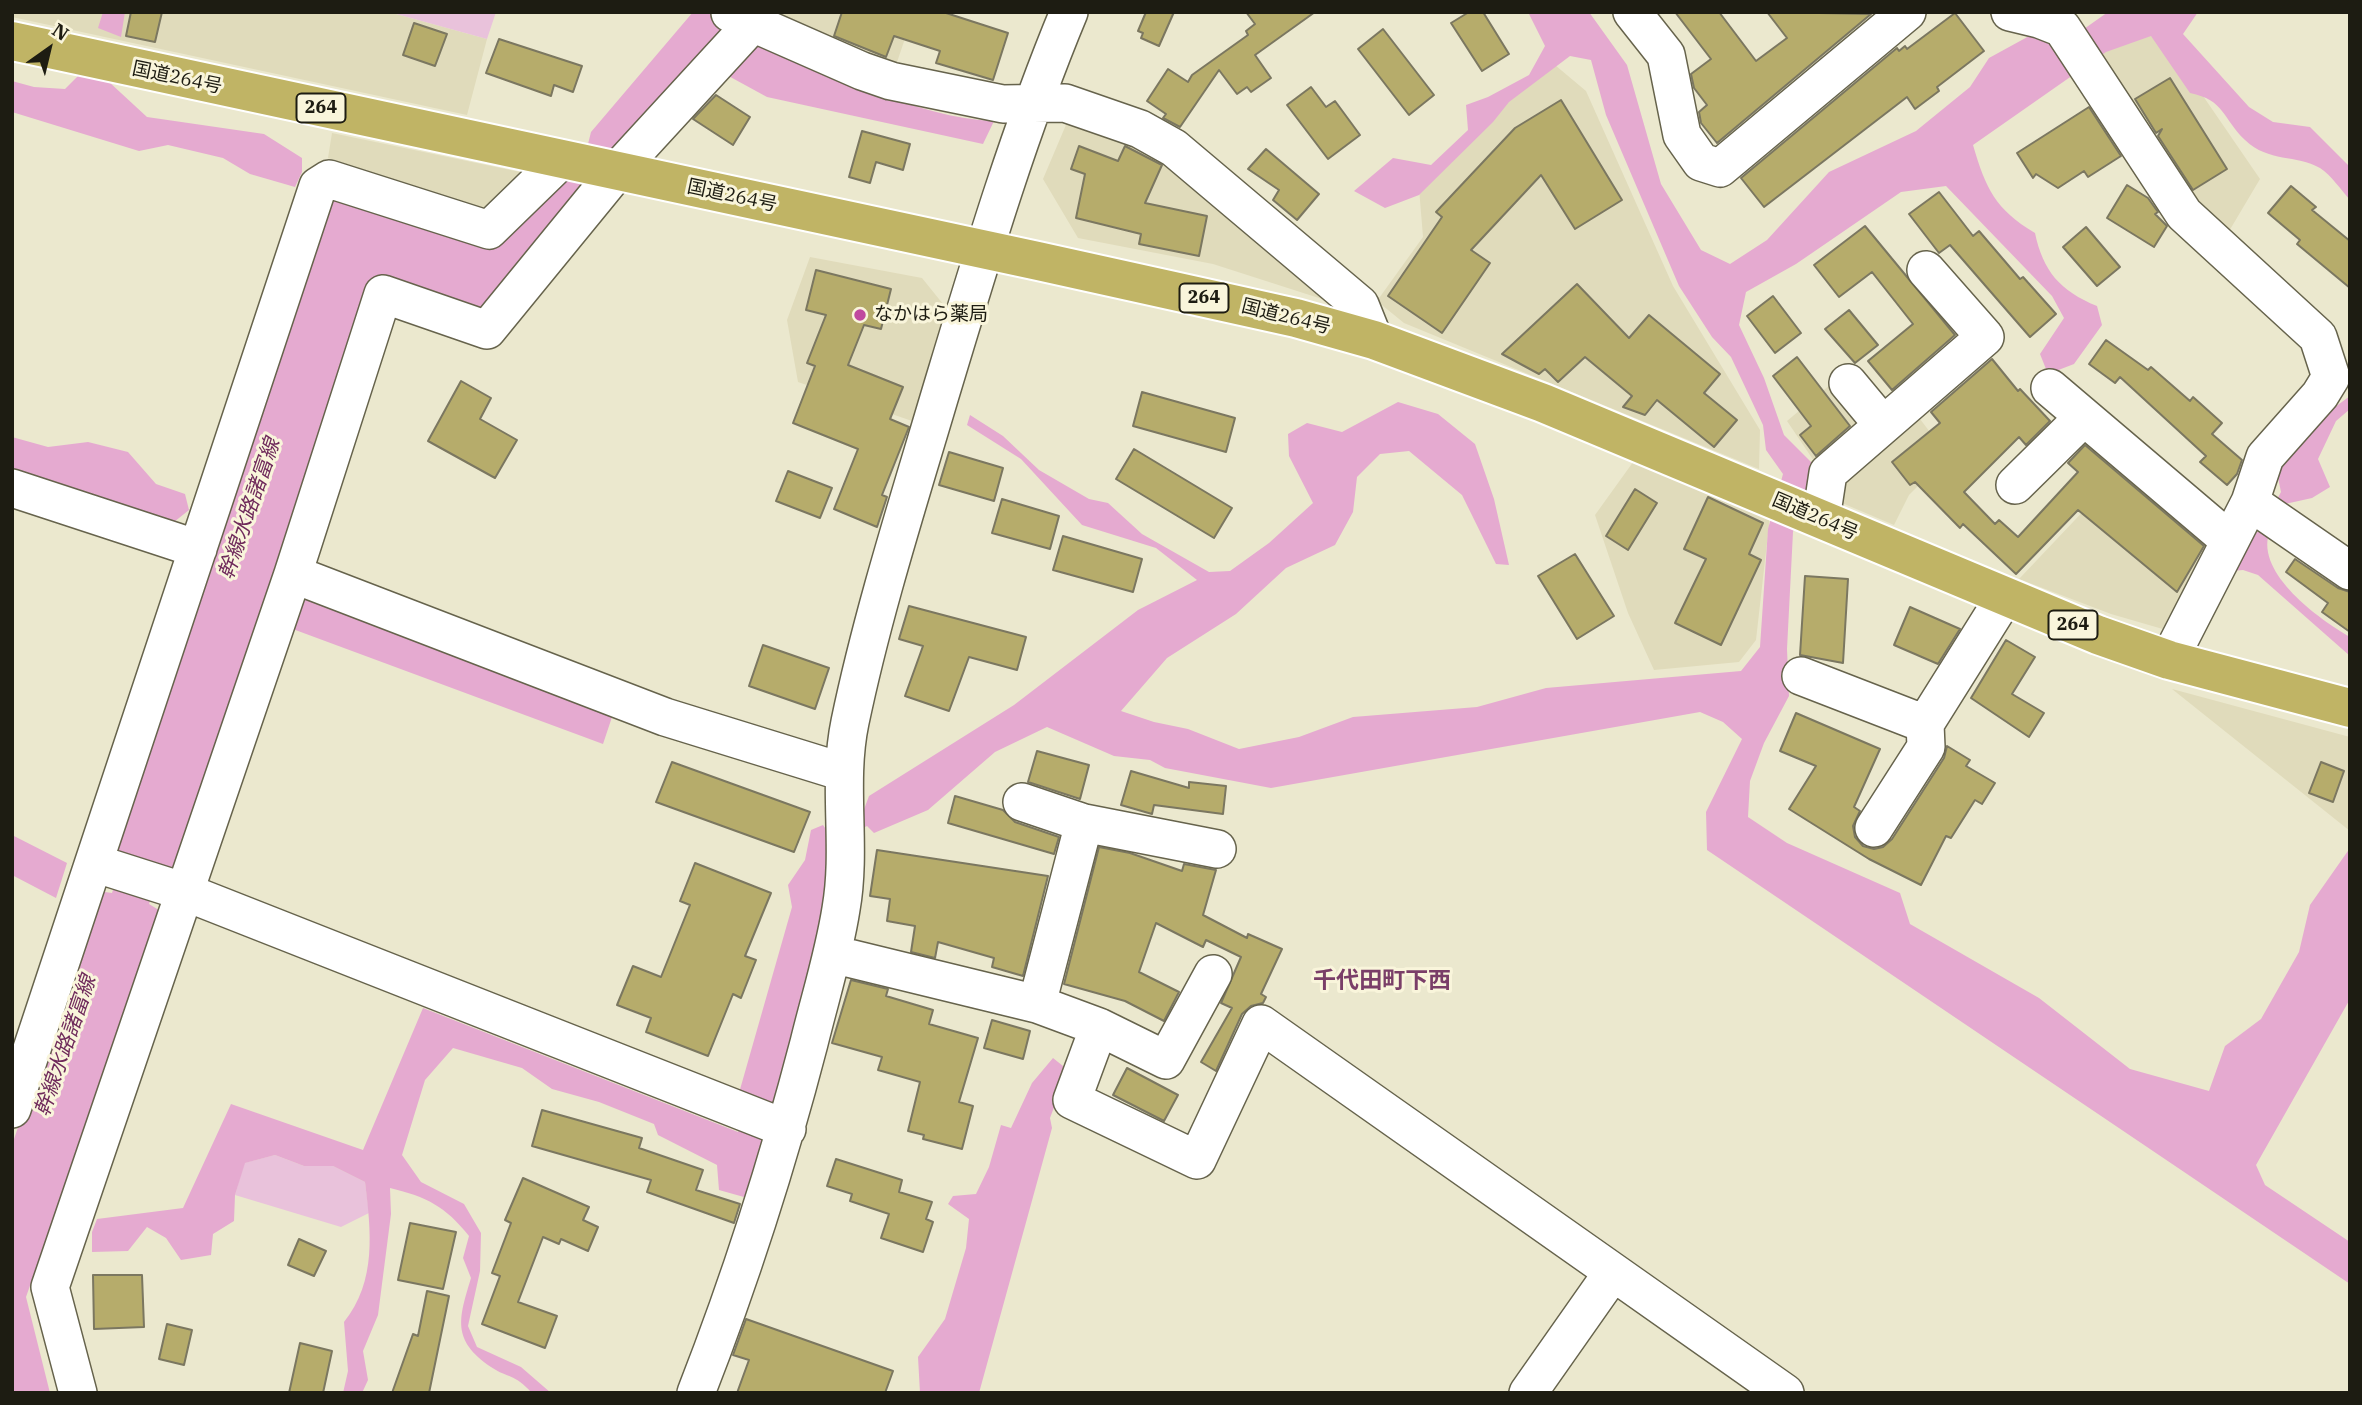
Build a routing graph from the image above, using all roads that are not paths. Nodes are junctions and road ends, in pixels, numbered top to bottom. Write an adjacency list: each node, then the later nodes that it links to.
1 (1069, 12): 8 (street)
2 (1632, 12): 3 (street)
3 (1907, 12)
4 (2010, 12): 6 (street)
5 (741, 18): 8 (street); 10 (street)
6 (2071, 26): 16 (street)
7 (12, 41): 9 (highway, 国道264号 / 264)
8 (1032, 102): 11 (street); 13 (street)
9 (561, 160): 10 (highway, 国道264号 / 264); 24 (street)
10 (617, 171): 11 (highway, 国道264号 / 264); 26 (street)
11 (984, 250): 13 (highway, 国道264号 / 264); 32 (street)
12 (1927, 270): 18 (street)
13 (1374, 340): 22 (highway, 国道264号 / 264)
14 (1848, 383): 18 (street)
15 (2050, 388): 17 (street)
16 (2335, 401): 21 (street)
17 (2084, 417): 19 (street); 23 (street)
18 (1883, 425): 22 (street)
19 (2015, 485)
20 (12, 488): 24 (street)
21 (2266, 511): 23 (street); 25 (street)
22 (1814, 516): 27 (highway, 国道264号 / 264)
23 (2228, 540): 28 (street)
24 (198, 549): 37 (street)
25 (2350, 571)
26 (293, 574): 32 (street); 38 (street)
27 (2004, 598): 28 (highway, 国道264号 / 264); 31 (street)
28 (2169, 660): 30 (highway, 国道264号 / 264)
29 (1801, 676): 31 (street)
30 (2350, 708)
31 (1925, 724): 35 (street)
32 (843, 772): 39 (street)
33 (1022, 802): 34 (street)
34 (1084, 823): 36 (street); 41 (street)
35 (1874, 828)
36 (1217, 849)
37 (104, 867): 38 (street); 43 (street)
38 (173, 888): 44 (street); 46 (street)
39 (832, 954): 41 (street); 44 (street)
40 (1213, 974): 42 (street)
41 (1037, 1004): 42 (street)
42 (1099, 1027): 45 (street)
43 (12, 1109)
44 (763, 1120): 47 (street)
45 (1613, 1272): 48 (street); 49 (street)
46 (78, 1393)
47 (696, 1393)
48 (1528, 1393)
49 (1785, 1393)

